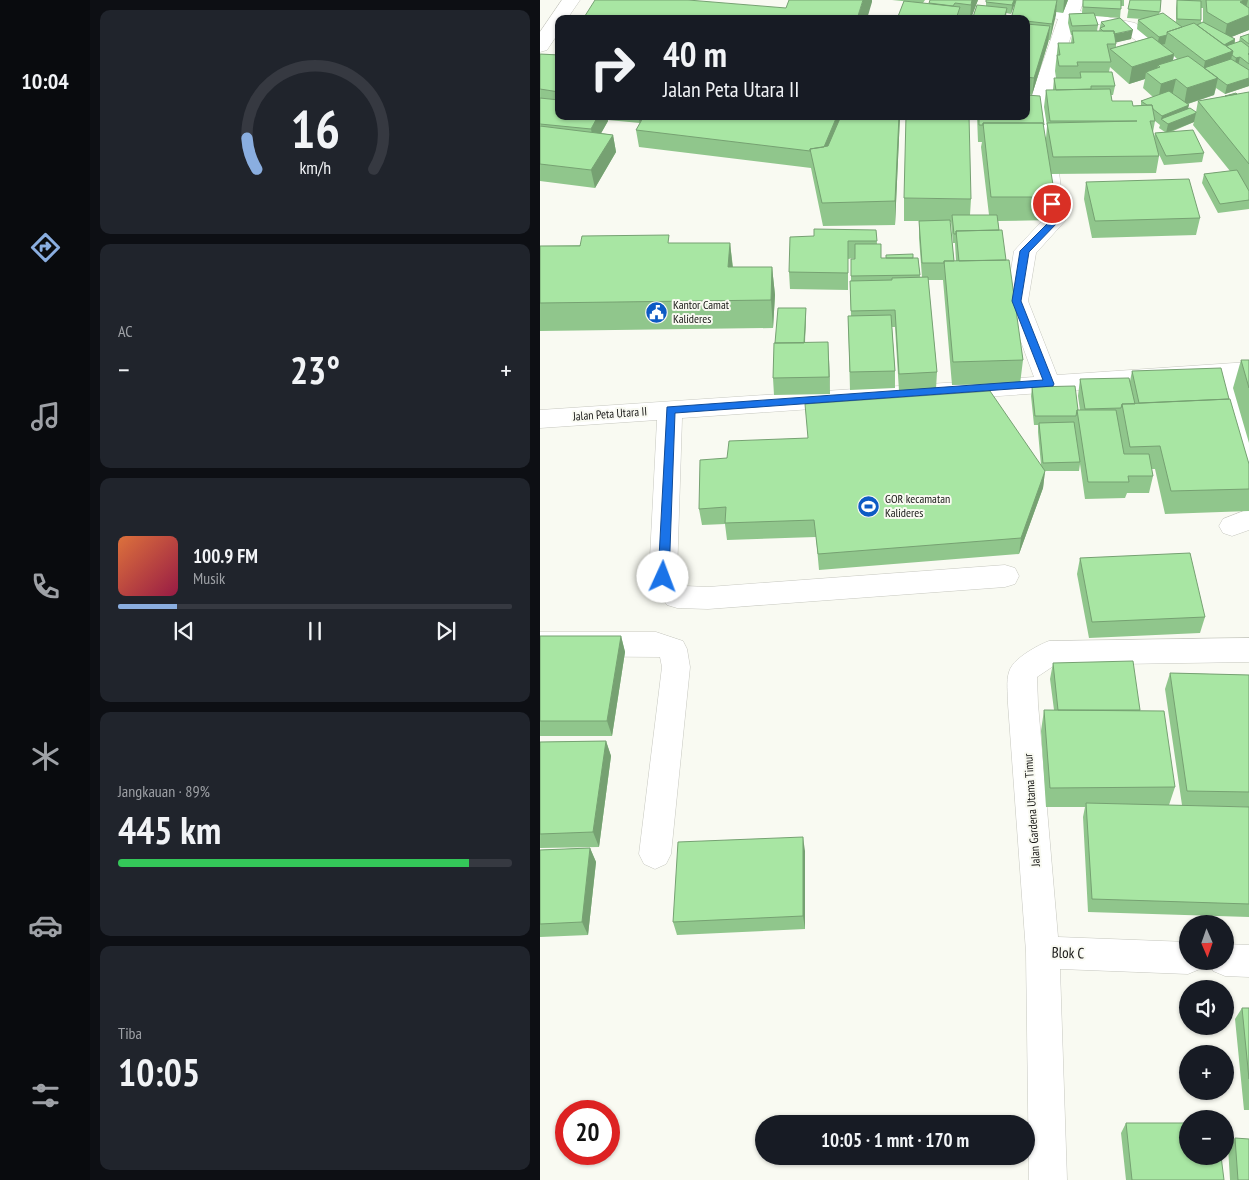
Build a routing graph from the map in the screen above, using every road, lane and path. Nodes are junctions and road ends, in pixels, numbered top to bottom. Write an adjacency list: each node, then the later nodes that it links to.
1 (571, 0): 4 (street)
2 (1072, 8): 3 (street); 7 (street); 8 (street)
3 (1042, 12)
4 (563, 15)
5 (555, 30): 6 (street)
6 (543, 53)
7 (1187, 69)
8 (1033, 99): 11 (street)
9 (1249, 370): 10 (street, Jalan Peta Utara II)
10 (1223, 371): 11 (street, Jalan Peta Utara II); 14 (street)
11 (1049, 384): 12 (street, Jalan Peta Utara II)
12 (670, 410): 13 (street, Jalan Peta Utara II); 15 (street)
13 (540, 419)
14 (1249, 468)
15 (1005, 576)
16 (540, 644): 18 (street)
17 (1249, 650): 19 (street, Jalan Gardena Utama Timur)
18 (655, 854)
19 (1043, 952): 20 (street, Blok C); 23 (street, Jalan Gardena Utama Timur)
20 (1179, 958)
21 (1234, 960): 22 (street)
22 (1249, 961)
23 (1048, 1180)

